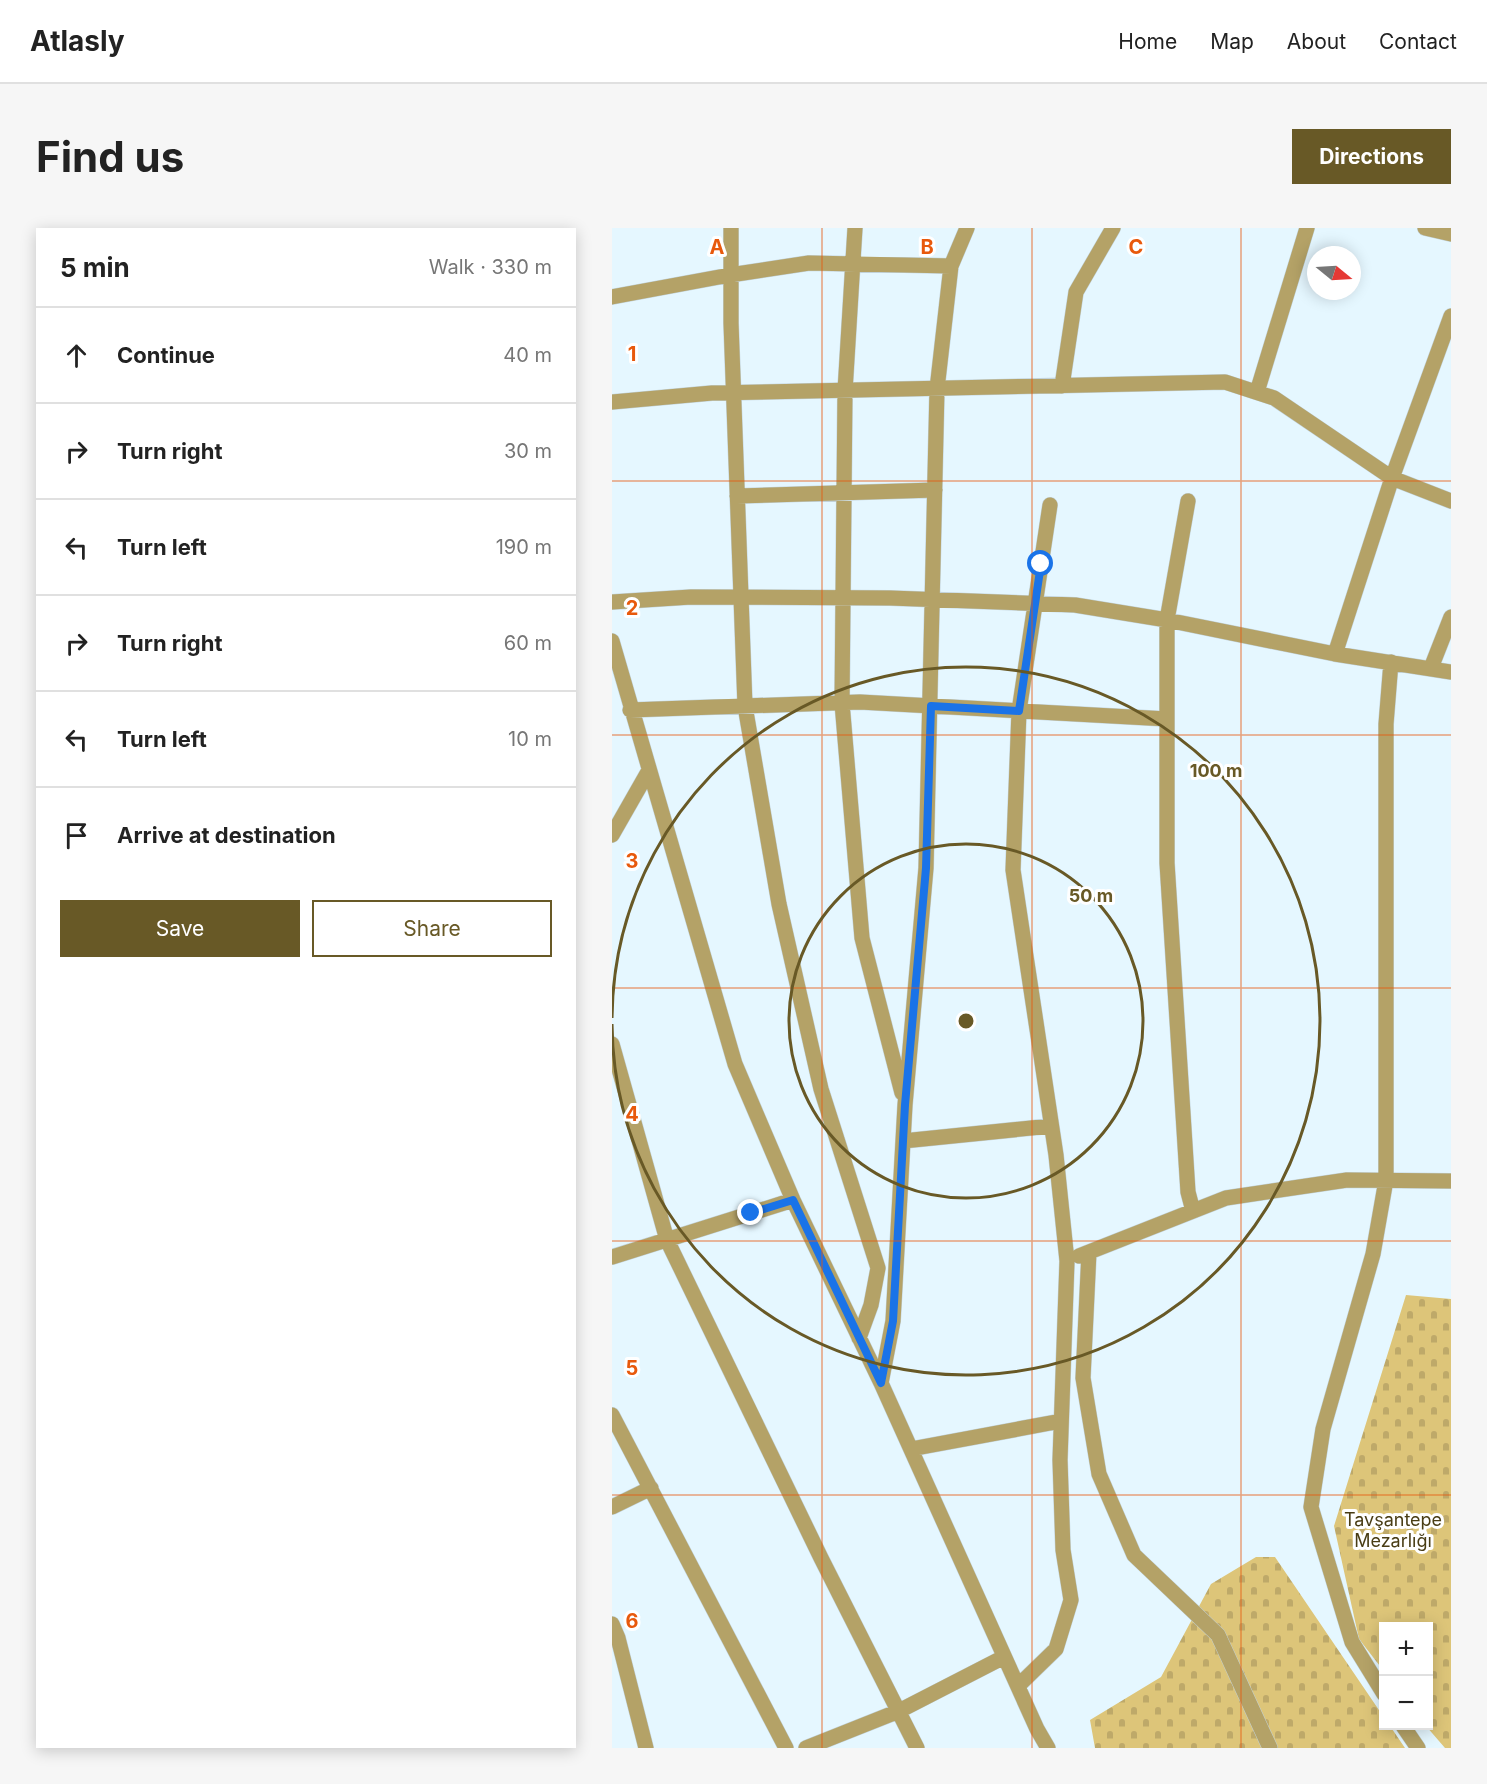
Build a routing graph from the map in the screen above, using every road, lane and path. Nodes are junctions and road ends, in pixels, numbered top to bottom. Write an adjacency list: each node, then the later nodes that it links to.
1 (731, 228): 10 (street)
2 (855, 228): 8 (street)
3 (967, 228): 9 (street)
4 (1113, 228): 13 (street)
5 (1307, 228): 17 (street)
6 (1425, 228): 7 (street)
7 (1451, 234)
8 (851, 264): 9 (street); 10 (street); 15 (street)
9 (951, 266): 14 (street)
10 (730, 275): 11 (street); 16 (street)
11 (612, 297)
12 (1451, 316): 19 (street)
13 (1062, 386): 14 (street); 17 (street)
14 (937, 389): 15 (street); 20 (street)
15 (845, 391): 16 (street); 21 (street)
16 (735, 393): 18 (street); 22 (street)
17 (1257, 393): 19 (street)
18 (612, 402)
19 (1392, 478): 24 (street); 34 (street)
20 (935, 490): 21 (street); 28 (street)
21 (845, 493): 22 (street); 27 (street)
22 (737, 496): 26 (street)
23 (1188, 501): 32 (street)
24 (1451, 501)
25 (1050, 505): 30 (street)
26 (740, 597): 27 (street); 29 (street); 39 (street)
27 (845, 598): 28 (street); 38 (street)
28 (933, 600): 30 (street); 40 (street)
29 (612, 602)
30 (1035, 604): 32 (street); 42 (street)
31 (1451, 617): 36 (street)
32 (1167, 620): 34 (street); 43 (street)
33 (612, 641): 41 (street)
34 (1335, 654): 35 (street)
35 (1391, 662): 36 (street); 50 (street)
36 (1431, 669): 37 (street)
37 (1451, 672)
38 (843, 703): 39 (street); 40 (street); 47 (street)
39 (745, 706): 41 (street); 58 (street)
40 (931, 706): 42 (street); 47 (street)
41 (630, 710): 44 (street)
42 (1019, 711): 43 (street); 48 (street)
43 (1167, 719): 53 (street)
44 (648, 772): 45 (street); 52 (street)
45 (612, 835)
46 (612, 1044): 54 (street)
47 (905, 1105): 49 (street)
48 (1051, 1126): 49 (street); 57 (street)
49 (903, 1142): 59 (street)
50 (1386, 1180): 51 (street); 53 (street); 68 (street)
51 (1451, 1181)
52 (793, 1200): 54 (street); 58 (street)
53 (1193, 1211): 55 (street)
54 (667, 1240): 56 (street); 69 (street)
55 (1089, 1252): 57 (street); 76 (street)
56 (612, 1257)
57 (1067, 1261): 61 (street)
58 (859, 1338): 59 (street)
59 (881, 1383): 62 (street)
60 (612, 1415): 63 (street)
61 (1061, 1422): 62 (street); 67 (street)
62 (910, 1449): 66 (street)
63 (651, 1488): 64 (street); 72 (street)
64 (612, 1507)
65 (612, 1624): 71 (street)
66 (1004, 1657): 67 (street); 69 (street)
67 (1018, 1686): 75 (street)
68 (1379, 1687)
69 (899, 1712): 73 (street); 74 (street)
70 (1406, 1730): 77 (street)
71 (646, 1748)
72 (786, 1748)
73 (806, 1748)
74 (917, 1748)
75 (1048, 1748)
76 (1270, 1748)
77 (1418, 1748)

